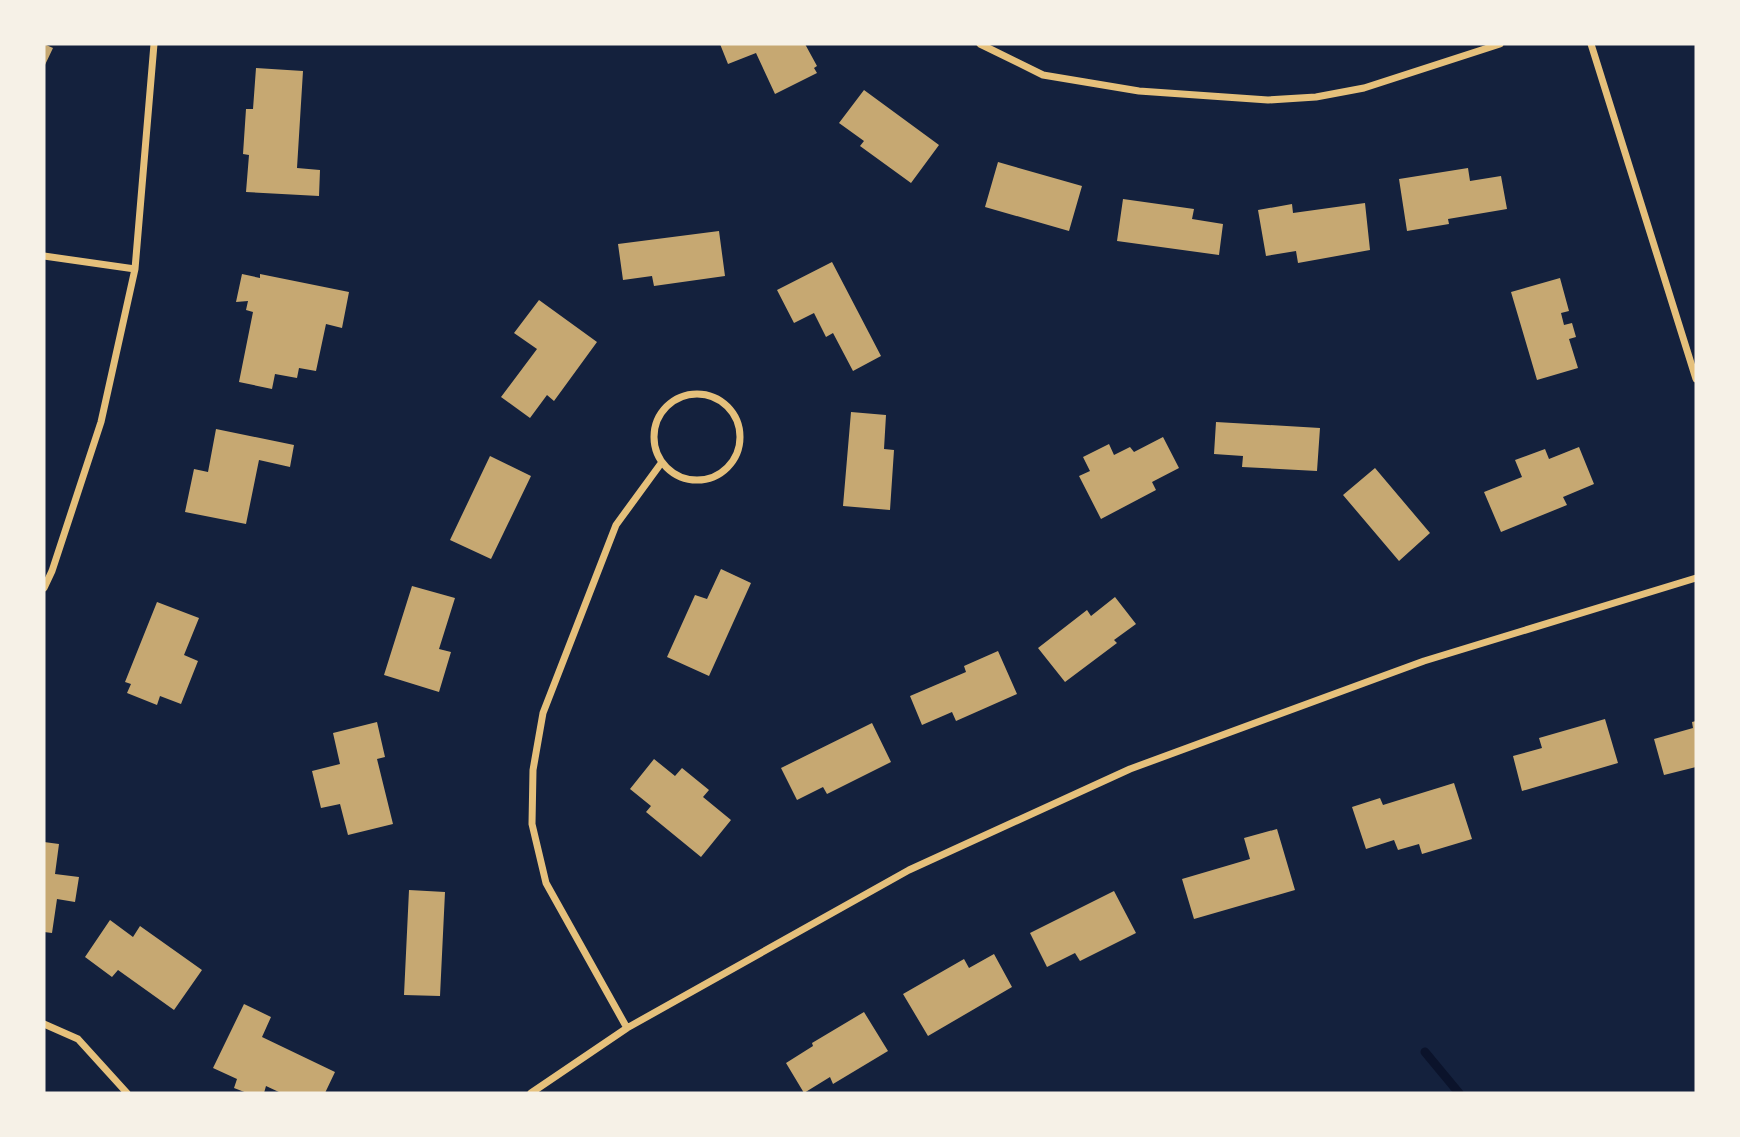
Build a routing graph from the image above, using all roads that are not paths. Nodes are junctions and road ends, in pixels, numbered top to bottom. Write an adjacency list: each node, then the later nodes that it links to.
1 (154, 44): 6 (street)
2 (981, 44): 3 (street)
3 (1500, 44)
4 (1591, 44): 7 (street)
5 (44, 256): 6 (street)
6 (135, 269): 10 (street)
7 (1696, 379)
8 (662, 462): 8 (street); 12 (street)
9 (1696, 578): 12 (street)
10 (44, 587)
11 (44, 1024): 13 (street)
12 (627, 1028): 14 (street)
13 (127, 1093)
14 (531, 1093)

